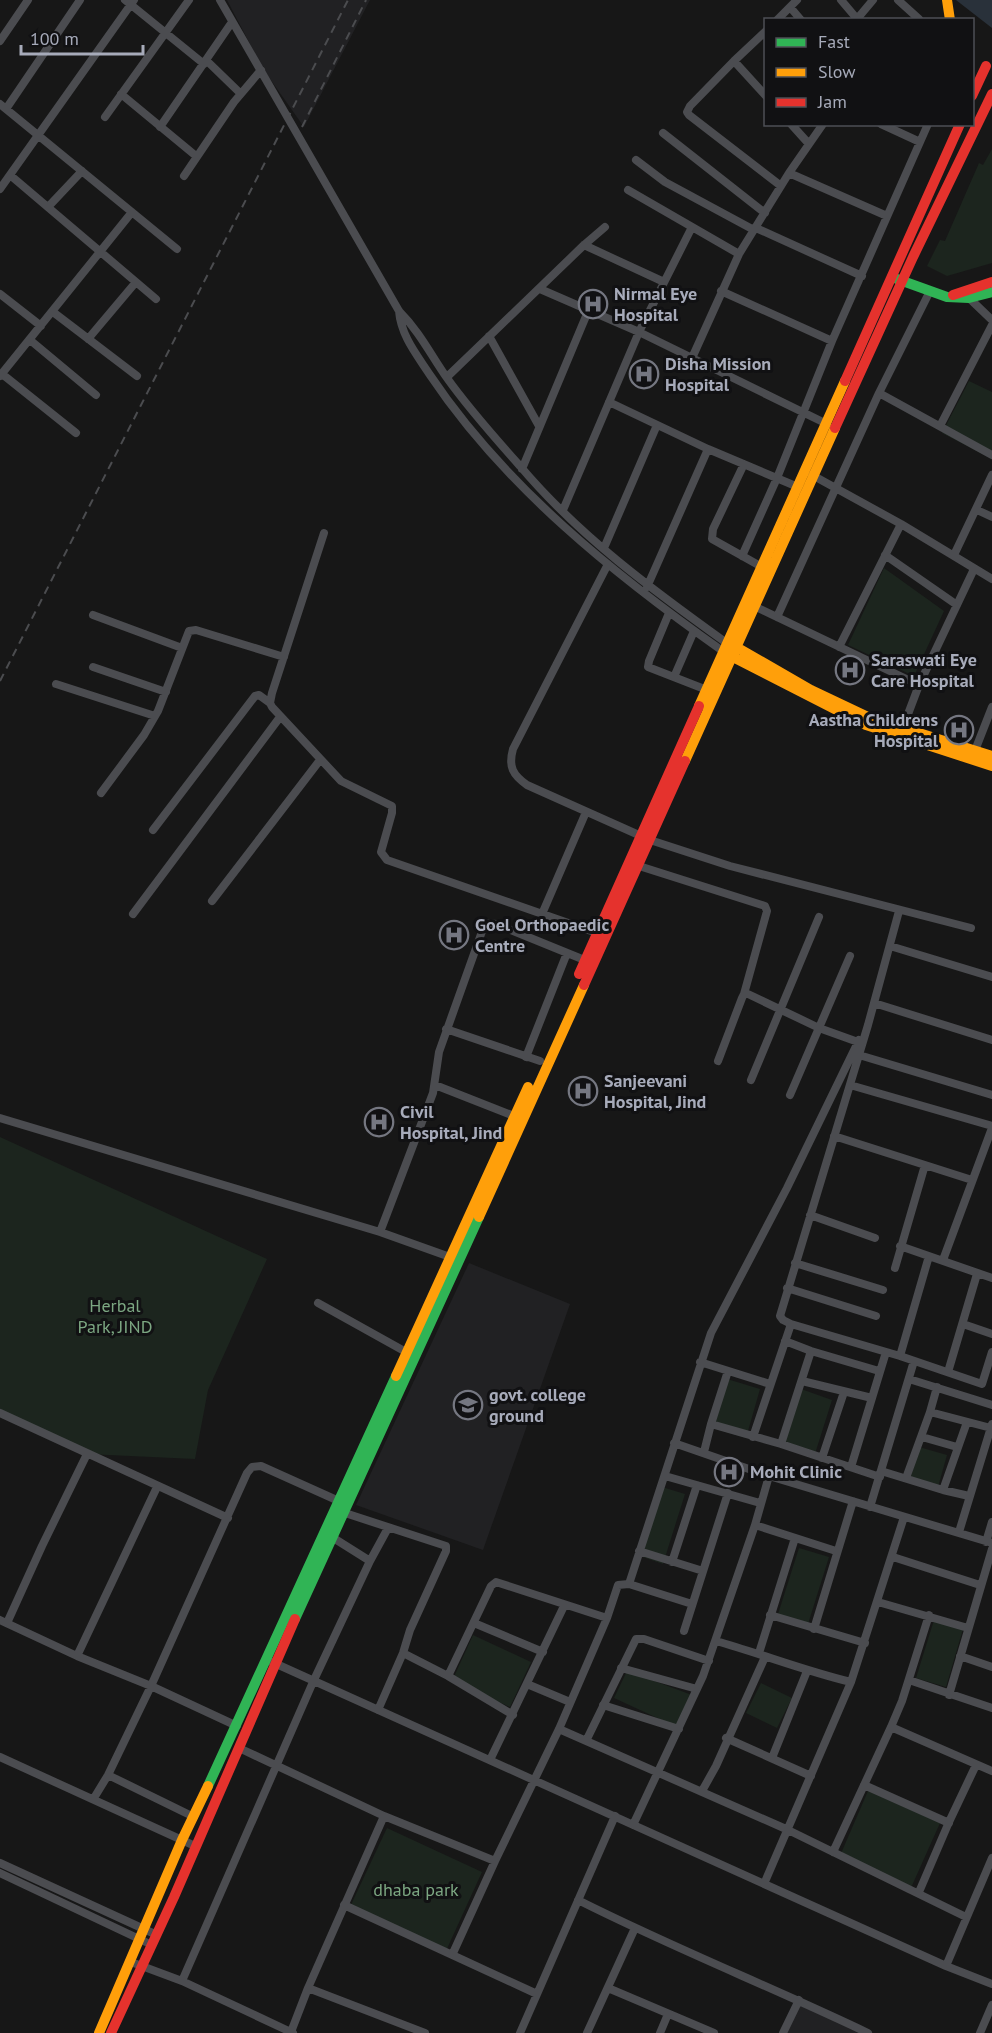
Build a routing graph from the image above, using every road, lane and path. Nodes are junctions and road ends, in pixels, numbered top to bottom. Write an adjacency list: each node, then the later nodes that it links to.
1 (28, 0): 21 (street)
2 (80, 0): 32 (street)
3 (189, 0): 19 (street)
4 (220, 0): 18 (street)
5 (797, 0): 11 (street)
6 (841, 0): 14 (street)
7 (873, 0): 15 (street)
8 (898, 0): 16 (street)
9 (947, 0): 17 (main road)
10 (130, 2): 19 (street); 41 (street)
11 (790, 7): 12 (street); 13 (street)
12 (779, 18)
13 (799, 18)
14 (857, 18)
15 (859, 18)
16 (918, 18)
17 (950, 18)
18 (232, 22): 24 (street); 26 (street)
19 (164, 32): 24 (street); 29 (street)
20 (764, 36): 23 (street)
21 (0, 41)
22 (974, 60): 25 (main road)
23 (734, 61): 31 (street); 50 (street)
24 (205, 62): 27 (street); 39 (street)
25 (989, 67): 28 (main road)
26 (261, 70): 27 (street); 78 (street)
27 (240, 93): 44 (street)
28 (974, 93)
29 (121, 94): 33 (street); 39 (street)
30 (992, 94): 65 (main road)
31 (764, 95)
32 (3, 107): 41 (street)
33 (105, 117)
34 (793, 126): 43 (street)
35 (822, 126): 43 (street)
36 (891, 126): 42 (street)
37 (927, 126): 42 (street)
38 (959, 126): 65 (main road)
39 (160, 127): 44 (street)
40 (663, 133): 55 (street)
41 (38, 135): 46 (street); 48 (street)
42 (920, 142): 56 (street)
43 (809, 144): 47 (street)
44 (196, 156): 49 (street)
45 (636, 160): 59 (street)
46 (82, 171): 53 (street); 54 (street)
47 (789, 173): 50 (street); 56 (street)
48 (10, 175): 51 (street); 53 (street)
49 (184, 176)
50 (781, 186): 55 (street)
51 (0, 189)
52 (628, 190): 58 (street)
53 (48, 207): 62 (street)
54 (132, 212): 61 (street); 62 (street)
55 (765, 213): 59 (street)
56 (887, 216): 64 (street)
57 (605, 227): 60 (street)
58 (692, 227): 63 (street); 67 (street)
59 (755, 229): 63 (street); 64 (street)
60 (584, 245): 67 (street); 69 (street)
61 (177, 249)
62 (100, 252): 66 (street); 79 (street)
63 (739, 254): 70 (street)
64 (862, 276): 87 (street)
65 (897, 279): 71 (main road); 97 (main road); 107 (main road)
66 (136, 282): 76 (street); 85 (street)
67 (664, 282): 83 (street)
68 (992, 282): 74 (main road)
69 (540, 289): 77 (street); 84 (street)
70 (721, 291): 87 (street); 88 (street)
71 (930, 291): 74 (main road); 92 (street)
72 (992, 292): 75 (main road)
73 (0, 294): 82 (street)
74 (947, 297): 75 (main road)
75 (969, 298): 80 (street)
76 (156, 299)
77 (589, 309): 83 (street); 98 (street)
78 (399, 311): 91 (street); 102 (street)
79 (53, 312): 82 (street); 85 (street)
80 (992, 320)
81 (992, 325): 99 (street)
82 (41, 326): 86 (street)
83 (639, 332): 88 (street); 94 (street)
84 (489, 336): 91 (street); 98 (street)
85 (88, 339): 90 (street)
86 (30, 340): 89 (street); 93 (street)
87 (832, 341): 95 (street)
88 (692, 358): 95 (street)
89 (1, 375): 100 (street)
90 (137, 376)
91 (447, 377): 101 (street)
92 (879, 393): 99 (street); 111 (street)
93 (96, 395)
94 (609, 402): 96 (street); 112 (street)
95 (804, 411): 97 (street); 109 (street)
96 (657, 424): 103 (street); 117 (street)
97 (827, 424): 107 (main road)
98 (539, 426): 106 (street)
99 (940, 426): 104 (street)
100 (76, 434)
101 (494, 435): 102 (street); 106 (street)
102 (484, 444): 121 (street)
103 (708, 449): 105 (street); 125 (street)
104 (992, 455)
105 (744, 464): 109 (street); 120 (street)
106 (522, 469): 112 (street)
107 (810, 474): 110 (main road); 111 (street); 128 (main road)
108 (992, 475): 113 (street)
109 (777, 478): 110 (street); 120 (street)
110 (798, 487): 122 (main road)
111 (837, 487): 115 (street); 131 (street)
112 (563, 510): 117 (street)
113 (976, 510): 114 (street); 119 (street)
114 (992, 517)
115 (901, 524): 118 (street); 119 (street)
116 (324, 533): 136 (street)
117 (603, 548): 125 (street)
118 (885, 555): 127 (street); 133 (street)
119 (954, 555): 123 (street)
120 (742, 556): 122 (street)
121 (608, 564): 126 (street); 153 (street)
122 (762, 567): 135 (main road)
123 (974, 569): 124 (street); 127 (street)
124 (992, 579)
125 (648, 585): 126 (street); 135 (street)
126 (642, 593): 129 (street)
127 (957, 605): 140 (street)
128 (756, 607): 131 (street); 135 (main road)
129 (669, 613): 132 (street); 138 (street)
130 (93, 615): 134 (street)
131 (777, 617): 133 (street)
132 (694, 631): 135 (street); 138 (street)
133 (839, 647): 140 (street)
134 (182, 648): 136 (street); 142 (street)
135 (731, 650): 141 (main road); 147 (main road); 155 (main road)
136 (284, 657): 143 (street)
137 (93, 667): 142 (street)
138 (674, 677): 141 (street)
139 (56, 684): 145 (street)
140 (919, 685): 147 (street)
141 (707, 690): 155 (main road)
142 (166, 692): 145 (street)
143 (270, 702): 146 (street); 154 (street)
144 (991, 713): 148 (street)
145 (155, 716): 152 (street)
146 (280, 717): 150 (street); 159 (street)
147 (901, 733): 148 (main road)
148 (973, 755): 149 (main road); 151 (main road)
149 (992, 756)
150 (321, 760): 157 (street); 160 (street)
151 (992, 766)
152 (101, 793)
153 (586, 812): 155 (street); 160 (street)
154 (153, 830)
155 (646, 838): 156 (main road); 158 (street); 163 (main road)
156 (639, 866): 167 (main road); 169 (street)
157 (212, 901)
158 (899, 911): 162 (street); 164 (street)
159 (133, 914)
160 (542, 914): 163 (street)
161 (819, 917): 171 (street)
162 (971, 928)
163 (597, 933): 167 (main road)
164 (890, 946): 168 (street); 170 (street)
165 (567, 953): 167 (street); 174 (street); 178 (street)
166 (850, 956): 173 (street)
167 (590, 962): 179 (main road); 253 (main road)
168 (992, 977)
169 (744, 994): 171 (street); 180 (street)
170 (874, 1003): 172 (street); 175 (street)
171 (781, 1010): 173 (street); 181 (street)
172 (868, 1025): 176 (street); 177 (street)
173 (819, 1028): 176 (street); 184 (street)
174 (446, 1029): 178 (street); 182 (street)
175 (992, 1040)
176 (858, 1042): 217 (street)
177 (859, 1055): 183 (street); 185 (street)
178 (526, 1057): 179 (street)
179 (540, 1060): 186 (main road)
180 (718, 1061)
181 (751, 1080)
182 (435, 1085): 186 (street); 193 (street)
183 (850, 1085): 188 (street); 189 (street)
184 (790, 1095)
185 (992, 1095)
186 (514, 1116): 197 (main road)
187 (0, 1118): 193 (street)
188 (992, 1127): 191 (street)
189 (834, 1136): 190 (street); 192 (street)
190 (925, 1165): 191 (street); 195 (street)
191 (972, 1180): 198 (street)
192 (810, 1215): 194 (street); 199 (street)
193 (380, 1232): 197 (street)
194 (875, 1238)
195 (900, 1246): 196 (street); 200 (street)
196 (929, 1256): 198 (street); 215 (street)
197 (450, 1257): 212 (main road)
198 (943, 1260): 201 (street)
199 (795, 1263): 203 (street); 204 (street)
200 (895, 1268)
201 (977, 1274): 202 (street); 208 (street)
202 (992, 1278)
203 (787, 1288): 206 (street); 207 (street)
204 (883, 1290)
205 (318, 1302): 212 (street)
206 (876, 1316)
207 (791, 1324): 210 (street); 213 (street)
208 (963, 1324): 209 (street); 220 (street)
209 (992, 1334)
210 (785, 1341): 211 (street); 223 (street)
211 (811, 1351): 219 (street); 222 (street)
212 (406, 1352): 253 (main road)
213 (885, 1352): 215 (street); 219 (street)
214 (992, 1352): 220 (street)
215 (900, 1356): 216 (street)
216 (914, 1361): 220 (street); 221 (street)
217 (700, 1362): 218 (street); 235 (street)
218 (728, 1371): 223 (street); 231 (street)
219 (879, 1371): 226 (street)
220 (948, 1372)
221 (909, 1379): 224 (street); 242 (street)
222 (802, 1381): 225 (street); 236 (street)
223 (770, 1384): 233 (street)
224 (937, 1387): 227 (street); 228 (street)
225 (844, 1392): 226 (street); 240 (street)
226 (872, 1398): 241 (street)
227 (992, 1405)
228 (930, 1412): 230 (street); 234 (street)
229 (0, 1413): 239 (street)
230 (967, 1422): 232 (street); 237 (street)
231 (711, 1424): 233 (street); 238 (street)
232 (991, 1426): 250 (street)
233 (753, 1437): 236 (street)
234 (922, 1437): 237 (street); 245 (street)
235 (674, 1443): 238 (street); 243 (street)
236 (781, 1444): 240 (street)
237 (957, 1447): 248 (street)
238 (704, 1452): 244 (street)
239 (87, 1454): 247 (street); 279 (street)
240 (822, 1458): 241 (street)
241 (851, 1467): 242 (street)
242 (881, 1474): 245 (street); 254 (street)
243 (665, 1476): 246 (street); 265 (street)
244 (769, 1476): 251 (street); 252 (street)
245 (906, 1478): 248 (street)
246 (697, 1485): 249 (street); 269 (street)
247 (157, 1487): 256 (street); 289 (street)
248 (943, 1490): 250 (street)
249 (728, 1493): 252 (street); 270 (street)
250 (969, 1496): 260 (street)
251 (853, 1502): 254 (street); 266 (street)
252 (760, 1503): 258 (street)
253 (344, 1506): 256 (street); 259 (street); 262 (main road); 291 (main road)
254 (870, 1507): 255 (street)
255 (904, 1517): 260 (street); 267 (street)
256 (228, 1518): 301 (street)
257 (992, 1522): 263 (street)
258 (755, 1525): 261 (street); 284 (street)
259 (388, 1528): 268 (street); 287 (street)
260 (959, 1532): 263 (street)
261 (795, 1538): 266 (street); 276 (street)
262 (335, 1539): 268 (street); 291 (main road)
263 (989, 1542)
264 (992, 1549): 272 (street)
265 (639, 1551): 269 (street); 271 (street)
266 (836, 1551): 282 (street)
267 (893, 1557): 272 (street); 273 (street)
268 (370, 1561): 298 (street)
269 (672, 1562): 270 (street)
270 (703, 1571): 274 (street)
271 (628, 1584): 274 (street); 278 (street)
272 (980, 1585): 281 (street)
273 (878, 1602): 277 (street); 285 (street)
274 (692, 1604): 283 (street)
275 (564, 1606): 278 (street); 280 (street); 286 (street)
276 (770, 1615): 282 (street); 288 (street)
277 (929, 1615): 281 (street); 297 (street)
278 (606, 1618): 304 (street)
279 (3, 1622): 289 (street)
280 (474, 1623): 286 (street); 296 (street)
281 (968, 1628): 290 (street)
282 (814, 1629): 285 (street)
283 (684, 1631)
284 (716, 1641): 288 (street); 292 (street)
285 (865, 1643): 299 (street)
286 (543, 1652): 300 (street)
287 (403, 1653): 296 (street); 307 (street)
288 (762, 1655): 295 (street); 313 (street)
289 (77, 1656): 301 (street)
290 (960, 1656): 293 (street); 303 (street)
291 (270, 1661): 298 (street); 309 (main road)
292 (709, 1661): 294 (street); 302 (street)
293 (992, 1667)
294 (621, 1668): 302 (street); 305 (street)
295 (807, 1671): 299 (street); 317 (street)
296 (448, 1676): 308 (street)
297 (909, 1680): 303 (street); 310 (street)
298 (313, 1682): 307 (street); 320 (street)
299 (851, 1682): 324 (street)
300 (527, 1684): 304 (street); 308 (street)
301 (151, 1686): 309 (street); 323 (street)
302 (697, 1689): 312 (street)
303 (949, 1695): 306 (street)
304 (570, 1702): 311 (street)
305 (603, 1705): 312 (street); 314 (street)
306 (992, 1708)
307 (378, 1710): 318 (street)
308 (513, 1715): 318 (street)
309 (241, 1727): 315 (main road); 331 (main road)
310 (891, 1727): 319 (street); 326 (street)
311 (559, 1729): 314 (street); 325 (street)
312 (679, 1729): 321 (street)
313 (726, 1738): 317 (street); 327 (street)
314 (586, 1742): 321 (street)
315 (239, 1748): 320 (street); 336 (main road)
316 (0, 1757): 328 (street)
317 (772, 1758): 324 (street)
318 (490, 1760): 325 (street)
319 (976, 1765): 322 (street); 332 (street)
320 (275, 1766): 329 (street); 354 (street)
321 (658, 1771): 327 (street); 333 (street)
322 (992, 1772)
323 (108, 1775): 328 (street); 331 (street)
324 (811, 1776): 334 (street)
325 (534, 1780): 330 (street); 339 (street)
326 (864, 1785): 332 (street); 337 (street)
327 (702, 1791): 334 (street)
328 (94, 1798): 335 (street)
329 (384, 1816): 339 (street); 345 (street)
330 (615, 1816): 333 (street); 344 (street)
331 (195, 1817): 335 (main road)
332 (949, 1823): 343 (street)
333 (633, 1825): 342 (street)
334 (786, 1829): 337 (street); 342 (street)
335 (182, 1840): 336 (street); 348 (main road)
336 (195, 1846): 349 (main road)
337 (833, 1852): 343 (street)
338 (992, 1858): 346 (street)
339 (495, 1861): 350 (street)
340 (0, 1863): 348 (street)
341 (0, 1873): 348 (street)
342 (764, 1884): 353 (street)
343 (919, 1893): 346 (street)
344 (578, 1900): 347 (street); 358 (street)
345 (344, 1905): 350 (street); 356 (street)
346 (966, 1917): 353 (street)
347 (635, 1928): 357 (street); 359 (street)
348 (142, 1934): 349 (street); 351 (main road)
349 (154, 1940): 352 (main road)
350 (453, 1953): 358 (street)
351 (131, 1962): 352 (street); 362 (main road)
352 (144, 1966): 354 (street); 363 (main road)
353 (946, 1966): 355 (street)
354 (182, 1981): 364 (street)
355 (992, 1984)
356 (308, 1988): 364 (street); 365 (street)
357 (608, 1988): 361 (street); 367 (street)
358 (537, 1994): 366 (street)
359 (799, 2000): 370 (street); 371 (street)
360 (992, 2005): 372 (street)
361 (668, 2014): 368 (street); 369 (street)
362 (99, 2033)
363 (111, 2033)
364 (292, 2033)
365 (425, 2033)
366 (520, 2033)
367 (587, 2033)
368 (660, 2033)
369 (714, 2033)
370 (783, 2033)
371 (868, 2033)
372 (980, 2033)

